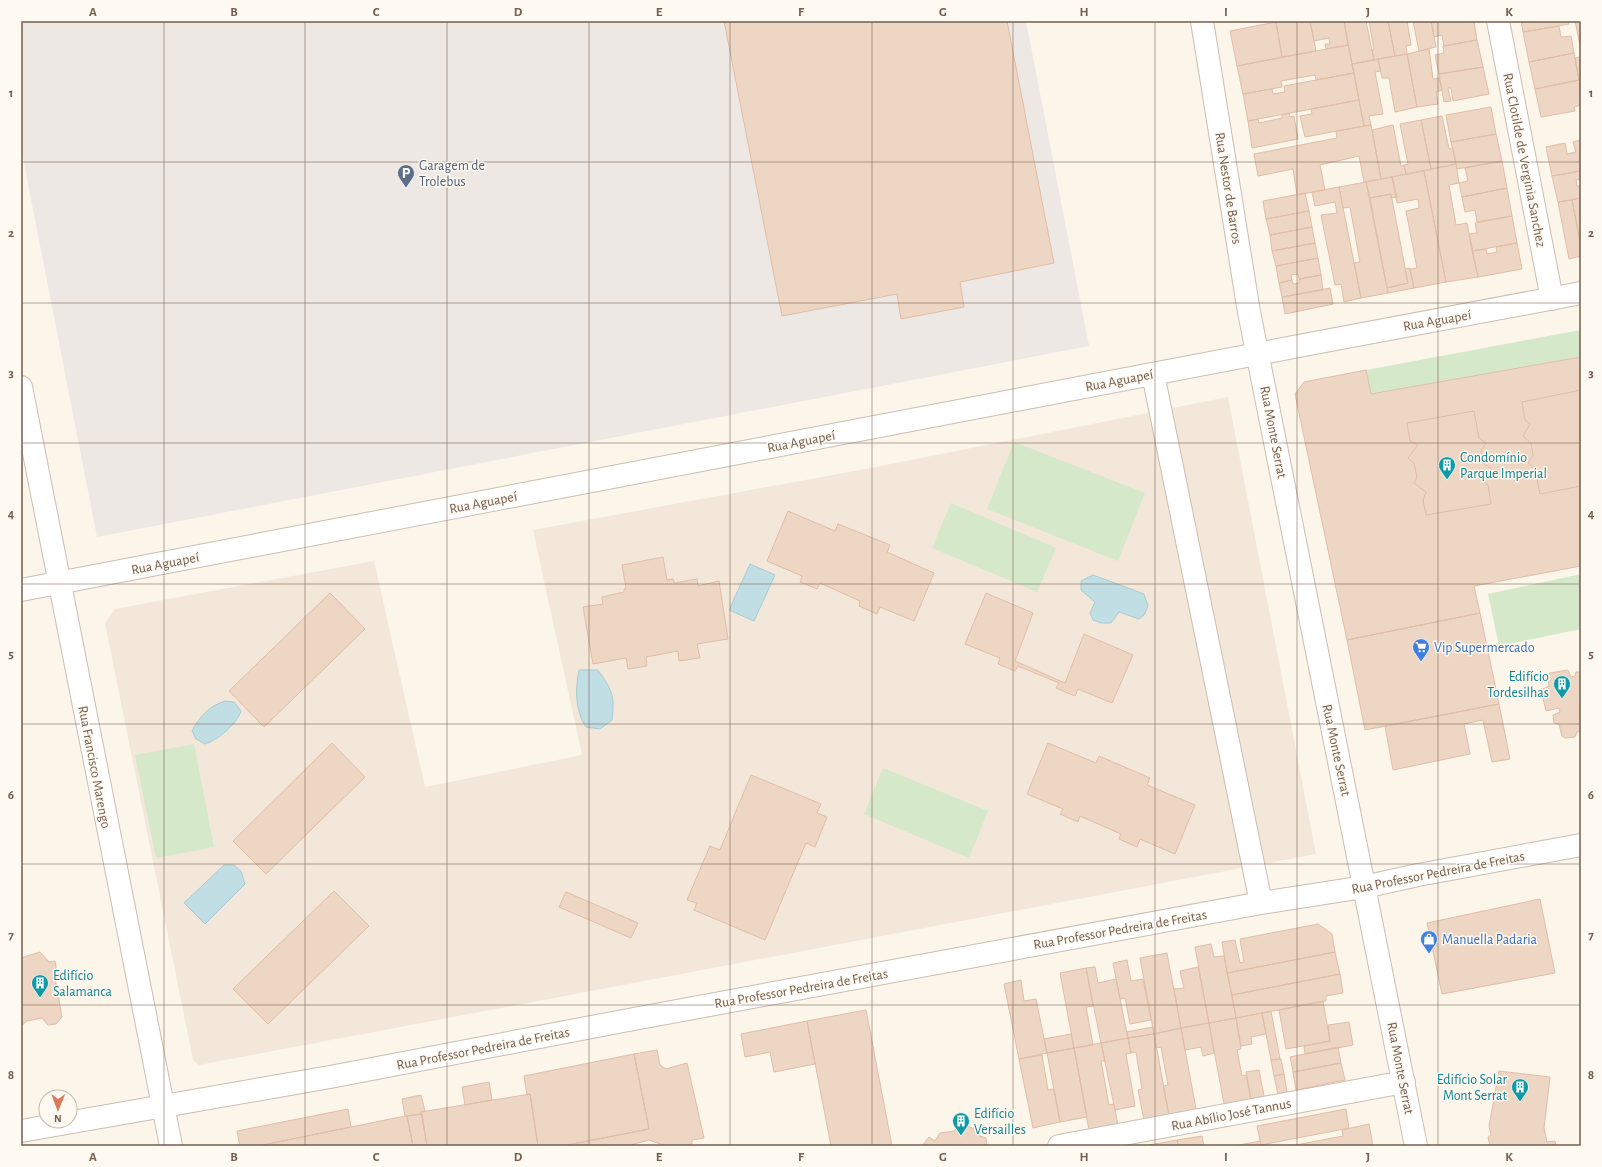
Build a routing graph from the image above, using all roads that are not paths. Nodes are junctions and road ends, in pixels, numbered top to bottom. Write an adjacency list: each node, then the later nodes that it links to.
1 (1202, 21): 5 (street, Rua Nestor de Barros)
2 (1498, 21): 4 (street, Rua Clotilde de Verginia Sanchez)
3 (1581, 293): 4 (street, Rua Aguapeí)
4 (1552, 299): 5 (street, Rua Aguapeí)
5 (1258, 354): 6 (street, Rua Aguapeí); 11 (street, Rua Monte Serrat)
6 (1153, 374): 8 (street, Rua Aguapeí); 12 (street)
7 (21, 387): 8 (street, Rua Francisco Marengo)
8 (58, 584): 9 (street, Rua Aguapeí); 14 (street, Rua Francisco Marengo)
9 (21, 590)
10 (1581, 845): 11 (street, Rua Professor Pedreira de Freitas)
11 (1364, 887): 12 (street, Rua Professor Pedreira de Freitas); 13 (street, Rua Monte Serrat)
12 (1261, 904): 14 (street, Rua Professor Pedreira de Freitas)
13 (1404, 1082): 17 (street, Rua Abílio José Tannus); 18 (street, Rua Monte Serrat)
14 (163, 1107): 15 (street, Rua Professor Pedreira de Freitas); 16 (street, Rua Francisco Marengo)
15 (21, 1131)
16 (171, 1146)
17 (1058, 1146)
18 (1416, 1146)

